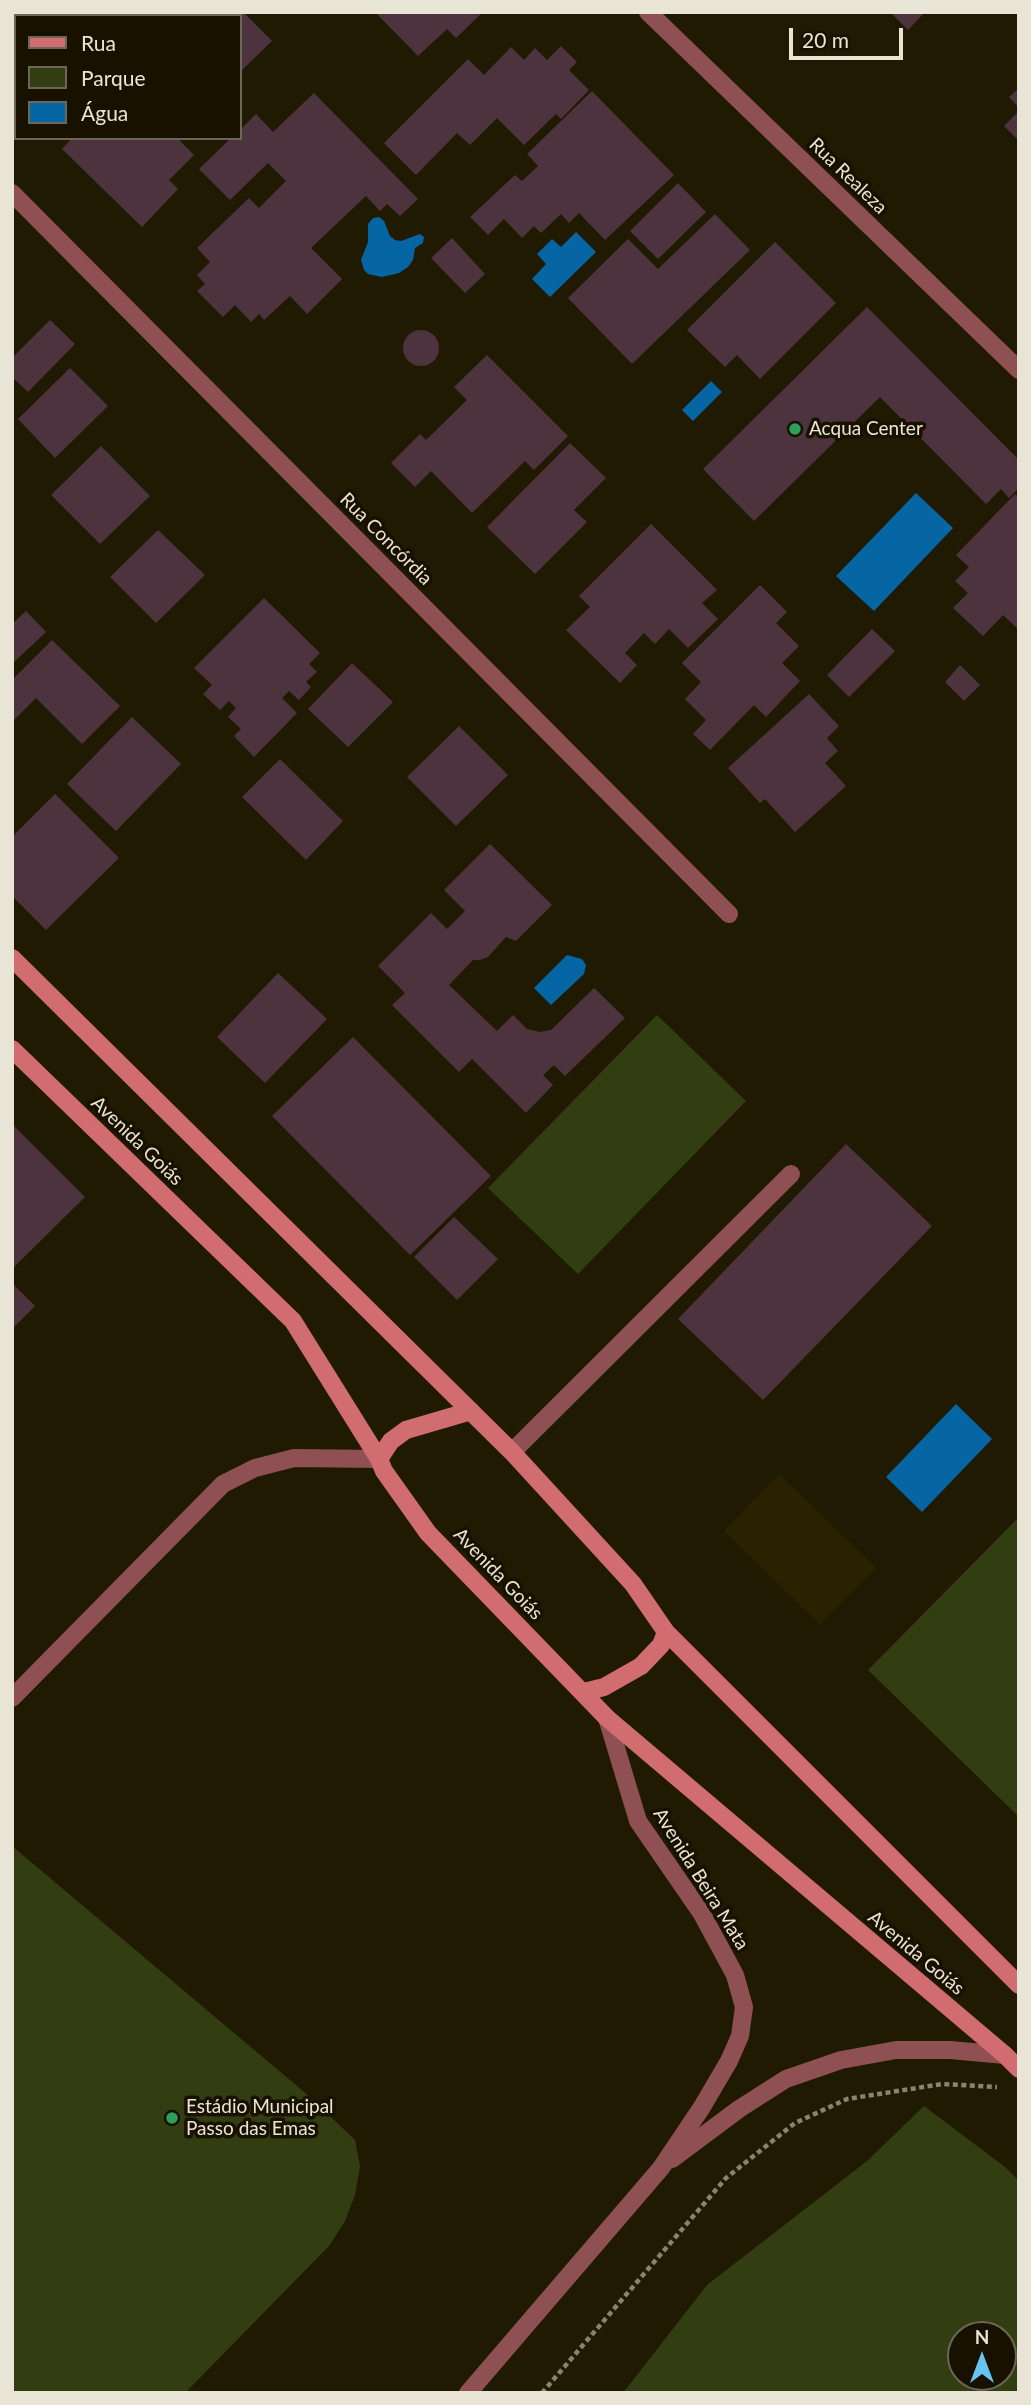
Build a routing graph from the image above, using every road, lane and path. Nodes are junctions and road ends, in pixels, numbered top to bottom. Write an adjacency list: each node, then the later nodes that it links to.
1 (648, 12): 3 (street, Rua Realeza)
2 (12, 193): 4 (street, Rua Concórdia)
3 (1019, 370)
4 (729, 914)
5 (12, 958): 8 (main road)
6 (12, 1049): 10 (main road, Avenida Goiás)
7 (791, 1174): 9 (street)
8 (471, 1411): 9 (main road); 10 (main road)
9 (512, 1452): 11 (main road)
10 (379, 1459): 12 (main road, Avenida Goiás); 13 (street)
11 (666, 1632): 12 (main road); 15 (main road)
12 (584, 1692): 14 (main road, Avenida Goiás)
13 (12, 1698)
14 (607, 1718): 16 (main road, Avenida Goiás); 19 (street, Avenida Beira Mata)
15 (1019, 1985)
16 (1005, 2055): 17 (main road, Avenida Goiás); 19 (street, Avenida Beira Mata)
17 (1019, 2069)
18 (1006, 2087): 21 (path)
19 (661, 2168): 20 (street, Avenida Beira Mata)
20 (468, 2393)
21 (541, 2393)

